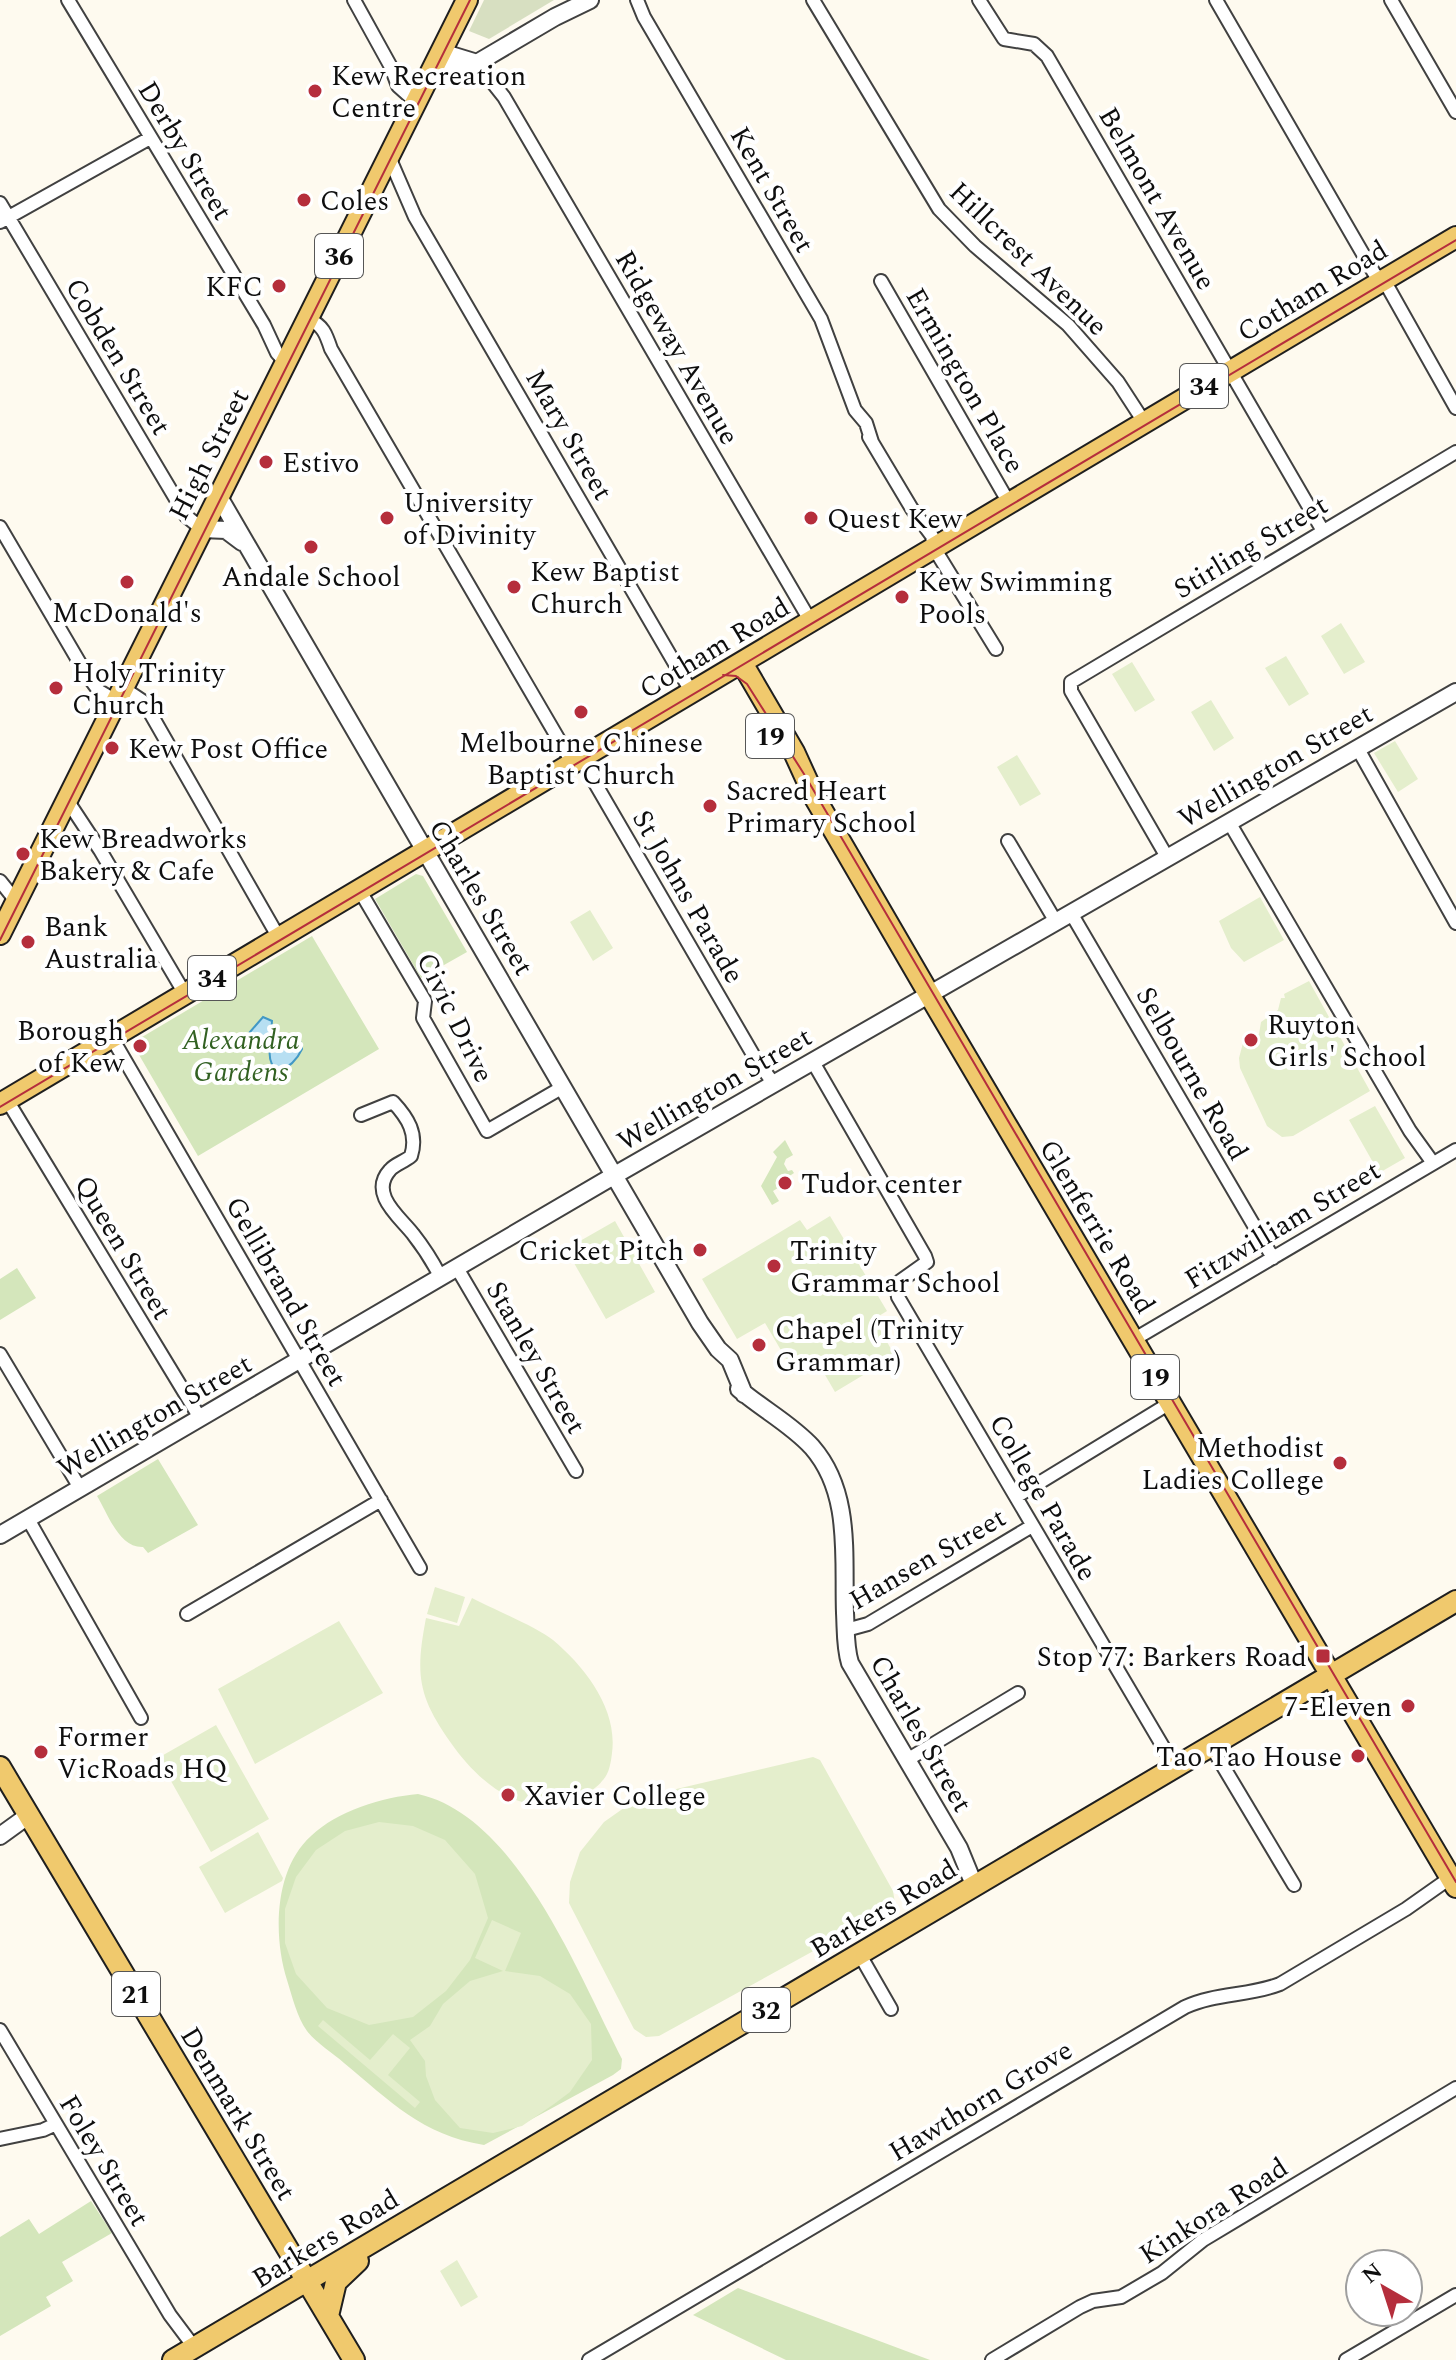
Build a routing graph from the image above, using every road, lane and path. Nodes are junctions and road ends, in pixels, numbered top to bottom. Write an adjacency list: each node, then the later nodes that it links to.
1 (68, 0): 16 (street, Derby Street)
2 (354, 0): 14 (street)
3 (467, 0): 12 (main road, High Street / 36)
4 (590, 0): 13 (street)
5 (631, 0): 11 (street, Kent Street)
6 (637, 0): 11 (street, Kent Street)
7 (813, 0): 29 (street, Hillcrest Avenue)
8 (979, 0): 27 (street, Belmont Avenue)
9 (1216, 0): 24 (street)
10 (1391, 0): 15 (street)
11 (644, 17): 36 (street, Kent Street)
12 (439, 57): 13 (street); 14 (main road, High Street / 36)
13 (482, 61): 38 (street, Ridgeway Avenue)
14 (419, 96): 17 (main road, High Street / 36)
15 (1456, 112)
16 (150, 138): 21 (street); 25 (street, Derby Street)
17 (389, 157): 18 (main road, High Street / 36); 19 (street, Mary Street)
18 (378, 179): 19 (street, Mary Street); 25 (main road, High Street / 36)
19 (406, 200): 42 (street, Mary Street)
20 (0, 203): 21 (street, Cobden Street)
21 (4, 220): 34 (street, Cobden Street)
22 (1456, 237): 24 (main road, Cotham Road / 34)
23 (881, 281): 32 (street, Ermington Place)
24 (1380, 282): 27 (main road, Cotham Road / 34); 28 (street)
25 (297, 340): 26 (street, Derby Street); 31 (main road, High Street / 36)
26 (331, 349): 45 (street, St Johns Parade)
27 (1230, 371): 29 (main road, Cotham Road / 34); 35 (street, Belmont Avenue)
28 (1456, 408)
29 (1144, 422): 32 (main road, Cotham Road / 34)
30 (1456, 452): 35 (street, Stirling Street)
31 (219, 497): 34 (main road, High Street / 36); 37 (street, Charles Street)
32 (1009, 503): 36 (main road, Cotham Road / 34)
33 (0, 527): 43 (street)
34 (202, 529): 37 (street); 43 (main road, High Street / 36)
35 (1323, 531): 50 (street, Stirling Street)
36 (934, 548): 38 (main road, Cotham Road / 34); 39 (street, Kent Street)
37 (249, 549): 49 (street, Charles Street)
38 (811, 622): 40 (main road, Cotham Road / 34)
39 (996, 649)
40 (737, 667): 42 (main road, Cotham Road / 34); 60 (main road, Glenferrie Road / 19)
41 (1456, 692): 44 (street, Wellington Street)
42 (692, 693): 45 (main road, Cotham Road / 34)
43 (117, 700): 46 (main road, High Street / 36); 58 (street)
44 (1358, 749): 47 (street, Wellington Street); 56 (street)
45 (577, 761): 49 (main road, Cotham Road / 34); 63 (street, St Johns Parade)
46 (67, 800): 53 (main road, High Street / 36); 59 (street)
47 (1229, 822): 50 (street, Wellington Street); 68 (street)
48 (1008, 841): 55 (street)
49 (424, 852): 52 (main road, Cotham Road / 34); 64 (street, Charles Street)
50 (1167, 857): 54 (street, Wellington Street)
51 (0, 881): 53 (street)
52 (360, 891): 58 (main road, Cotham Road / 34); 64 (street, Civic Drive)
53 (16, 901): 57 (main road, High Street / 36)
54 (1071, 913): 55 (street, Wellington Street); 70 (street, Selbourne Road)
55 (1056, 922): 60 (street, Wellington Street)
56 (1456, 923)
57 (0, 934)
58 (279, 938): 59 (main road, Cotham Road / 34)
59 (185, 994): 61 (main road, Cotham Road / 34)
60 (929, 994): 62 (street, Wellington Street); 73 (main road, Glenferrie Road / 19)
61 (112, 1038): 65 (main road, Cotham Road / 34); 75 (street, Gellibrand Street)
62 (813, 1062): 63 (street, Wellington Street); 80 (street, College Parade)
63 (771, 1086): 69 (street, Wellington Street)
64 (563, 1087): 69 (street, Charles Street)
65 (3, 1102): 77 (street, Queen Street)
66 (361, 1115): 72 (street)
67 (1456, 1150): 68 (street, Fitzwilliam Street)
68 (1430, 1165): 70 (street, Fitzwilliam Street)
69 (615, 1175): 71 (street, Wellington Street); 88 (street, Charles Street)
70 (1273, 1258): 73 (street, Fitzwilliam Street)
71 (457, 1268): 72 (street, Wellington Street); 78 (street, Stanley Street)
72 (441, 1278): 75 (street, Wellington Street)
73 (1133, 1340): 76 (main road, Glenferrie Road / 19)
74 (0, 1354): 79 (street)
75 (300, 1360): 77 (street, Wellington Street); 81 (street, Gellibrand Street)
76 (1170, 1403): 80 (street); 89 (main road, Glenferrie Road / 19)
77 (200, 1418): 79 (street, Wellington Street)
78 (576, 1471)
79 (80, 1488): 82 (street, Wellington Street)
80 (1016, 1497): 83 (street, College Parade)
81 (381, 1500): 85 (street, Gellibrand Street); 87 (street)
82 (28, 1519): 84 (street, Wellington Street); 91 (street)
83 (1032, 1526): 88 (street, Hansen Street); 95 (street, College Parade)
84 (0, 1535)
85 (420, 1568)
86 (1453, 1610): 89 (main road, Barkers Road / 32)
87 (187, 1614)
88 (846, 1630): 93 (street, Charles Street)
89 (1331, 1675): 92 (main road, Barkers Road / 32); 100 (main road, Glenferrie Road / 19)
90 (1018, 1693): 93 (street)
91 (141, 1718)
92 (1211, 1746): 95 (main road, Barkers Road / 32); 101 (street)
93 (907, 1760): 98 (street, Charles Street)
94 (0, 1767): 96 (main road, Denmark Street / 21)
95 (1175, 1767): 99 (main road, Barkers Road / 32)
96 (29, 1815): 97 (street); 110 (main road, Denmark Street / 21)
97 (0, 1836)
98 (959, 1848): 99 (street, Charles Street); 102 (street, Charles Street)
99 (994, 1875): 102 (main road, Barkers Road / 32)
100 (1454, 1883): 115 (street, Hawthorn Grove)
101 (1294, 1885)
102 (975, 1887): 103 (main road, Barkers Road / 32)
103 (860, 1955): 104 (street); 109 (main road, Barkers Road / 32)
104 (891, 2009)
105 (0, 2030): 107 (street, Foley Street)
106 (1456, 2088): 116 (street, Kinkora Road)
107 (54, 2120): 108 (street); 113 (street, Foley Street)
108 (0, 2139)
109 (387, 2233): 110 (main road, Barkers Road / 32); 112 (main road)
110 (307, 2281): 112 (main road, 21); 113 (main road, Barkers Road / 32)
111 (1456, 2295): 117 (street)
112 (328, 2316): 114 (main road, 21)
113 (184, 2353)
114 (354, 2360)
115 (589, 2360)
116 (992, 2360)
117 (1346, 2360)

